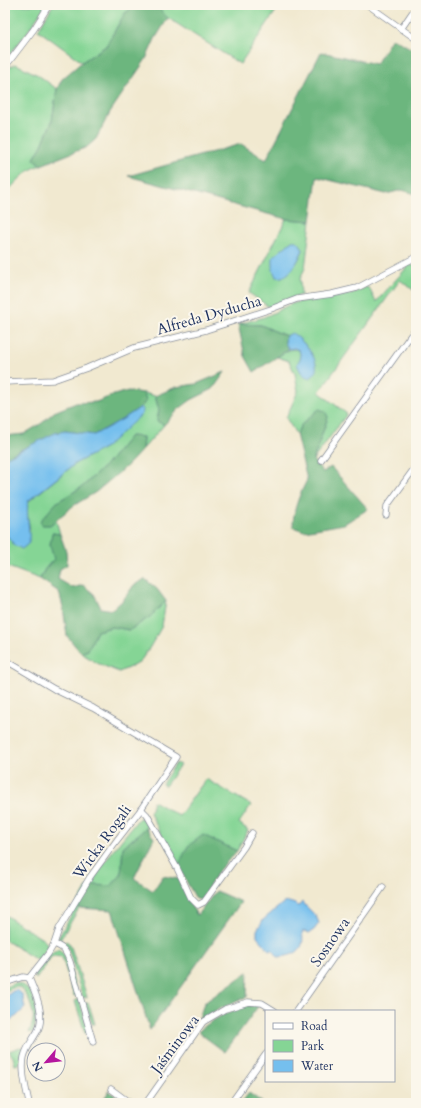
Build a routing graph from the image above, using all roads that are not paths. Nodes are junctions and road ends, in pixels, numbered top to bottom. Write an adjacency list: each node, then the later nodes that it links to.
1 (49, 5): 6 (street)
2 (368, 5): 4 (street)
3 (416, 7): 4 (street)
4 (401, 29): 5 (street)
5 (416, 39)
6 (5, 67)
7 (416, 257): 9 (street, Alfreda Dyducha)
8 (416, 328): 10 (street)
9 (5, 382)
10 (321, 460)
11 (416, 466): 12 (street)
12 (386, 515)
13 (5, 660): 14 (street, Wicka Rogali)
14 (141, 809): 15 (street); 17 (street, Wicka Rogali)
15 (252, 833)
16 (383, 887): 21 (street, Sosnowa)
17 (54, 944): 18 (street, Wicka Rogali); 22 (street)
18 (29, 978): 19 (street); 25 (street)
19 (5, 983)
20 (273, 1010): 27 (street, Jaśminowa)
21 (297, 1010)
22 (93, 1042)
23 (265, 1055): 28 (street)
24 (111, 1089): 26 (street)
25 (29, 1103)
26 (130, 1103)
27 (146, 1103)
28 (231, 1103)

